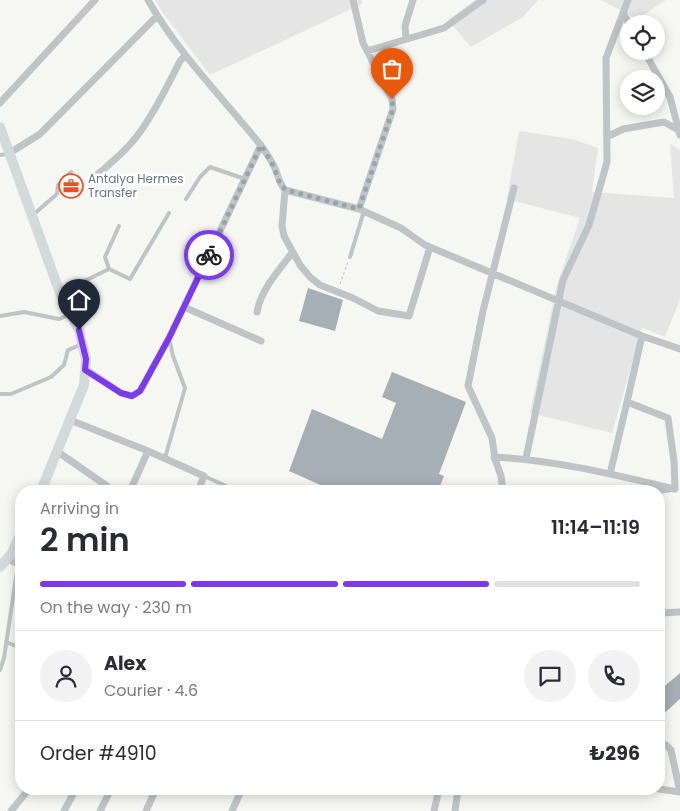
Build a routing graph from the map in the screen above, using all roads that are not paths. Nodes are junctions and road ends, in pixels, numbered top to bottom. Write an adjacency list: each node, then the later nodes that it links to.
1 (95, 0): 13 (street)
2 (148, 0): 8 (street)
3 (353, 0): 10 (street)
4 (413, 0): 9 (street)
5 (483, 0): 9 (street)
6 (628, 0): 7 (street)
7 (623, 13): 16 (street)
8 (157, 16): 11 (street); 18 (street)
9 (406, 39): 10 (street)
10 (367, 51): 25 (street)
11 (185, 56): 17 (street); 20 (street)
12 (649, 60): 15 (street)
13 (0, 103)
14 (0, 127): 18 (main road)
15 (680, 132): 16 (street)
16 (607, 137): 35 (street)
17 (261, 145): 21 (street); 23 (street)
18 (4, 154): 27 (main road)
19 (71, 172): 27 (lane)
20 (96, 176)
21 (245, 179): 24 (lane); 36 (street)
22 (514, 188): 33 (street)
23 (286, 190): 25 (street); 30 (street)
24 (186, 199)
25 (362, 210): 29 (street); 31 (lane)
26 (169, 213): 32 (lane)
27 (32, 215): 34 (main road)
28 (119, 226): 32 (lane)
29 (430, 247): 30 (street); 33 (street)
30 (292, 253): 37 (street)
31 (350, 257)
32 (109, 269): 34 (lane)
33 (492, 274): 35 (street); 51 (street)
34 (60, 293): 38 (main road)
35 (558, 300): 40 (street); 52 (street)
36 (184, 307): 41 (street); 42 (street)
37 (257, 312)
38 (71, 314): 39 (lane); 43 (main road)
39 (0, 316)
40 (642, 336): 44 (street); 47 (street)
41 (169, 338): 45 (street); 53 (lane)
42 (260, 341)
43 (83, 344): 45 (main road); 46 (lane)
44 (680, 349)
45 (85, 370): 48 (main road)
46 (0, 394)
47 (627, 402): 54 (street); 64 (street)
48 (70, 420): 49 (street); 50 (main road)
49 (148, 451): 53 (street); 58 (street)
50 (58, 452): 56 (main road); 57 (street)
51 (494, 457): 52 (street); 61 (street)
52 (526, 458): 54 (street)
53 (165, 459): 55 (street)
54 (610, 474): 62 (street)
55 (204, 476): 59 (street); 60 (lane)
56 (44, 485)
57 (106, 485)
58 (133, 485)
59 (200, 485)
60 (224, 485)
61 (502, 485)
62 (660, 485)
63 (665, 486): 64 (street)
64 (678, 489): 65 (street)
65 (665, 490)
66 (15, 546): 67 (main road)
67 (2, 563): 68 (street)
68 (15, 565)
69 (15, 589): 72 (lane)
70 (680, 612): 71 (street)
71 (665, 613)
72 (6, 642): 73 (lane); 74 (lane)
73 (15, 646)
74 (0, 670)
75 (665, 745): 77 (street)
76 (665, 790): 77 (street)
77 (680, 792)
78 (24, 795): 85 (street)
79 (73, 795): 86 (street)
80 (108, 795): 87 (street)
81 (153, 795): 88 (street)
82 (239, 795): 89 (street)
83 (438, 795): 90 (street)
84 (457, 795): 91 (street)
85 (11, 811)
86 (64, 811)
87 (100, 811)
88 (146, 811)
89 (232, 811)
90 (434, 811)
91 (454, 811)

